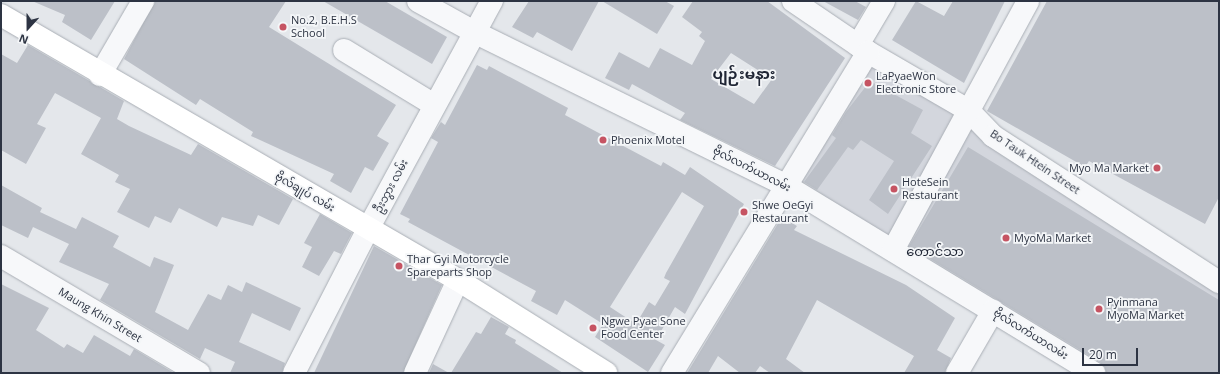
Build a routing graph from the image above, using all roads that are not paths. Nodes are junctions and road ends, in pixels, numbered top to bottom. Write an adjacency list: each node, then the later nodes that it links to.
1 (143, 1): 11 (street)
2 (418, 1): 8 (street, ဗိုလ်လက်ယာလမ်း)
3 (492, 1): 8 (street, ဦးဘွား လမ်း)
4 (793, 1): 9 (street, Bo Tauk Htein Street)
5 (884, 1): 9 (street)
6 (1028, 1): 13 (street)
7 (1, 15): 11 (main road, ဗိုလ်ချုပ် လမ်း)
8 (476, 33): 12 (street, ဦးဘွား လမ်း); 14 (street, ဗိုလ်လက်ယာလမ်း)
9 (863, 48): 13 (street, Bo Tauk Htein Street); 14 (street)
10 (344, 50): 12 (street)
11 (100, 75): 15 (main road, ဗိုလ်ချုပ် လမ်း)
12 (434, 105): 15 (street, ဦးဘွား လမ်း)
13 (968, 110): 16 (street); 19 (street, Bo Tauk Htein Street)
14 (785, 185): 16 (street, ဗိုလ်လက်ယာလမ်း); 25 (street)
15 (368, 229): 18 (main road, ဗိုလ်ချုပ် လမ်း); 22 (street, ဦးဘွား လမ်း)
16 (893, 250): 20 (street, ဗိုလ်လက်ယာလမ်း)
17 (1, 256): 21 (street, Maung Khin Street)
18 (458, 280): 23 (street); 24 (main road, ဗိုလ်ချုပ် လမ်း)
19 (1219, 282)
20 (993, 311): 26 (street); 27 (street, ဗိုလ်လက်ယာလမ်း)
21 (199, 373)
22 (294, 373)
23 (415, 373)
24 (606, 373)
25 (672, 373)
26 (957, 373)
27 (1094, 373)

